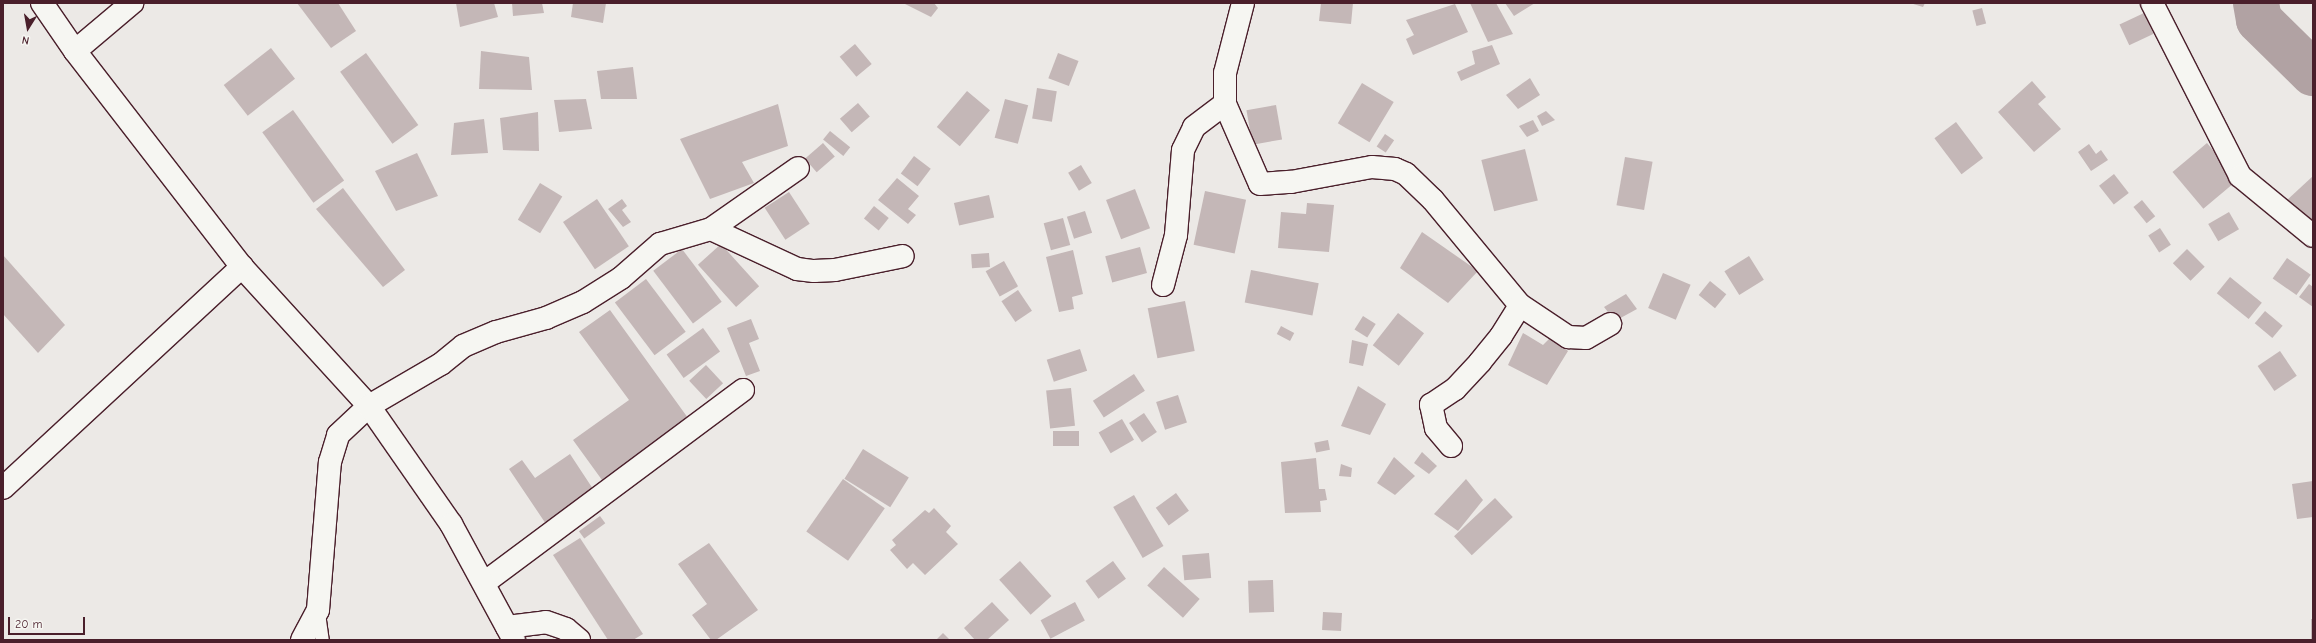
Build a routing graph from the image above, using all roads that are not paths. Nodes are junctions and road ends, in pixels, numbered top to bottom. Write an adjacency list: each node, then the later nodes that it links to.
1 (42, 3): 5 (street)
2 (132, 3): 5 (street)
3 (1243, 3): 6 (street)
4 (2152, 3): 9 (street)
5 (75, 51): 11 (street)
6 (1225, 104): 12 (street); 13 (street)
7 (798, 168): 8 (street)
8 (711, 229): 10 (street); 16 (street)
9 (2313, 236)
10 (903, 256)
11 (242, 267): 16 (street); 18 (street)
12 (1163, 285)
13 (1520, 305): 14 (street); 17 (street)
14 (1610, 324)
15 (743, 390): 19 (street)
16 (369, 406): 19 (street); 20 (street)
17 (1451, 446)
18 (3, 488)
19 (484, 583): 21 (street)
20 (318, 610): 22 (street); 23 (lane)
21 (511, 634): 24 (street)
22 (302, 640)
23 (322, 640)
24 (579, 640)

